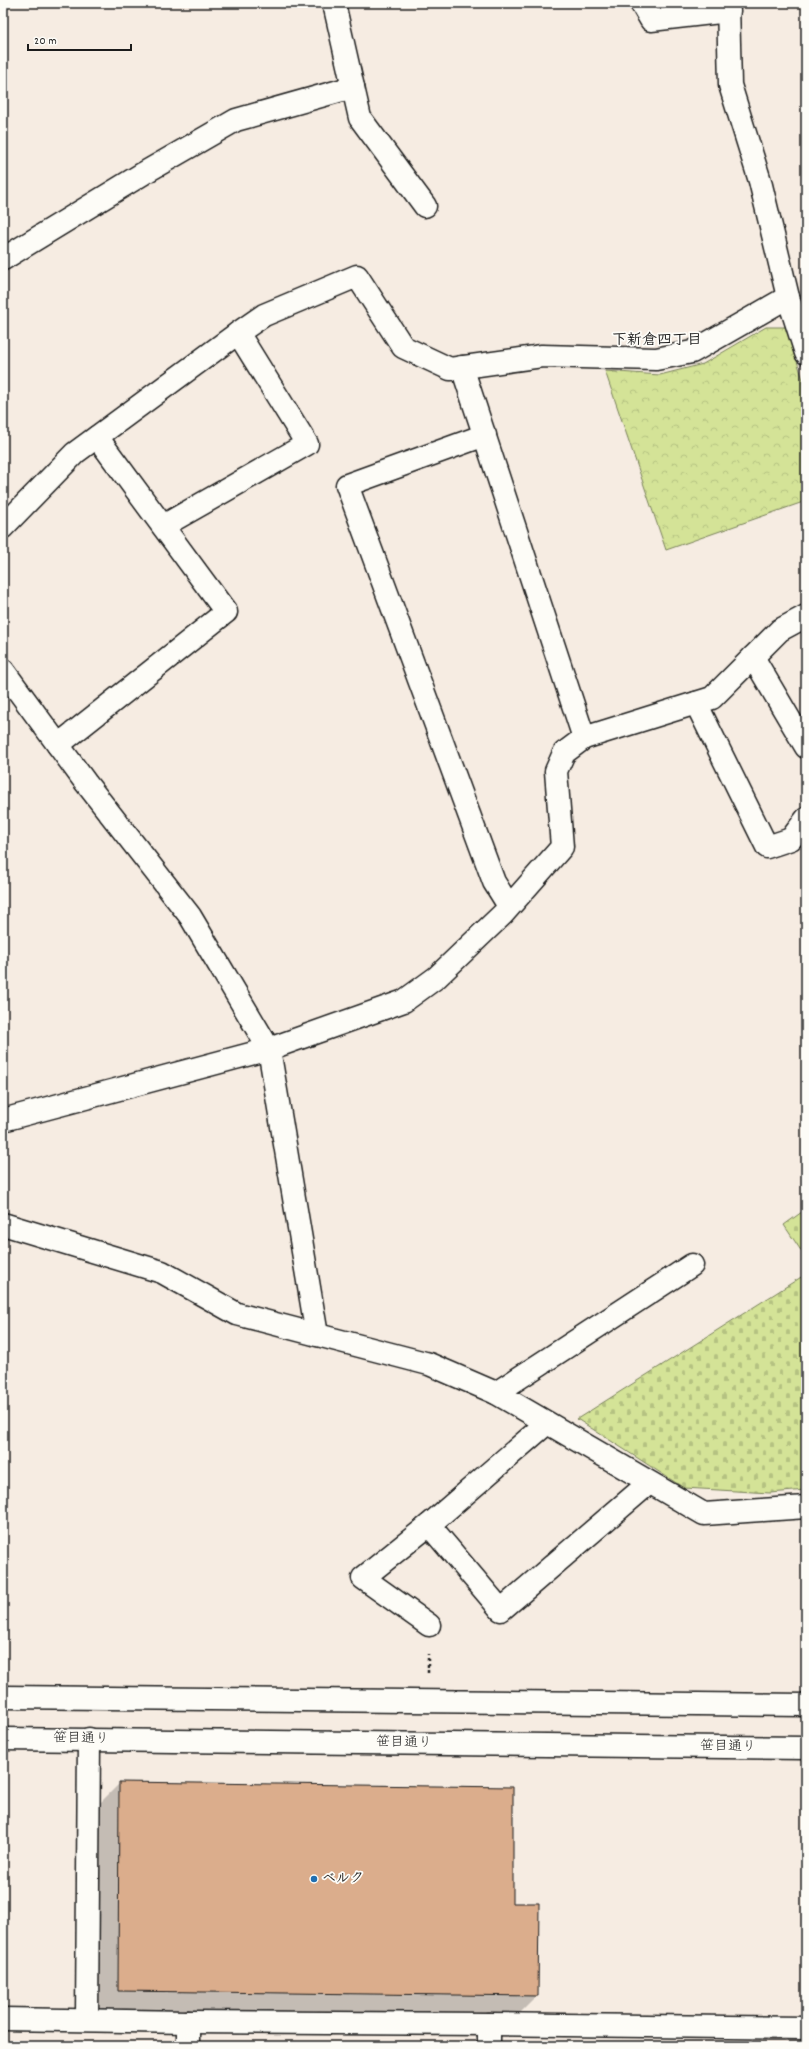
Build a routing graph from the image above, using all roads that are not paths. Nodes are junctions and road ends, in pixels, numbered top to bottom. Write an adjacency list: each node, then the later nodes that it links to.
1 (332, 3): 4 (street)
2 (641, 3): 3 (street)
3 (729, 7): 7 (street)
4 (353, 88): 5 (street); 6 (street)
5 (425, 206)
6 (3, 259)
7 (788, 297): 9 (street); 10 (street)
8 (238, 333): 10 (street); 12 (street); 13 (street)
9 (806, 353)
10 (462, 367): 11 (street)
11 (485, 435): 19 (street); 23 (street)
12 (97, 437): 13 (street); 14 (street)
13 (163, 526): 20 (street)
14 (3, 527)
15 (806, 616): 16 (street)
16 (753, 657): 18 (street); 21 (street)
17 (3, 670): 20 (street)
18 (696, 703): 19 (street); 22 (street)
19 (584, 738): 23 (street)
20 (58, 744): 24 (street)
21 (806, 747)
22 (806, 820)
23 (509, 906): 24 (street)
24 (269, 1049): 25 (street); 28 (street)
25 (3, 1120)
26 (3, 1224): 28 (street)
27 (692, 1265): 29 (street)
28 (317, 1335): 29 (street)
29 (496, 1393): 30 (street)
30 (547, 1423): 31 (street); 33 (street)
31 (649, 1483): 32 (street); 33 (street)
32 (806, 1507)
33 (429, 1525): 34 (street)
34 (429, 1626)
35 (3, 1697): 36 (street)
36 (806, 1705)
37 (3, 1739): 38 (street, 笹目通り)
38 (89, 1739): 39 (street, 笹目通り); 41 (street)
39 (806, 1748)
40 (3, 2018): 41 (street)
41 (88, 2020): 42 (street)
42 (188, 2022): 43 (street); 45 (street)
43 (489, 2024): 44 (street); 46 (street)
44 (806, 2028)
45 (188, 2046)
46 (489, 2046)

